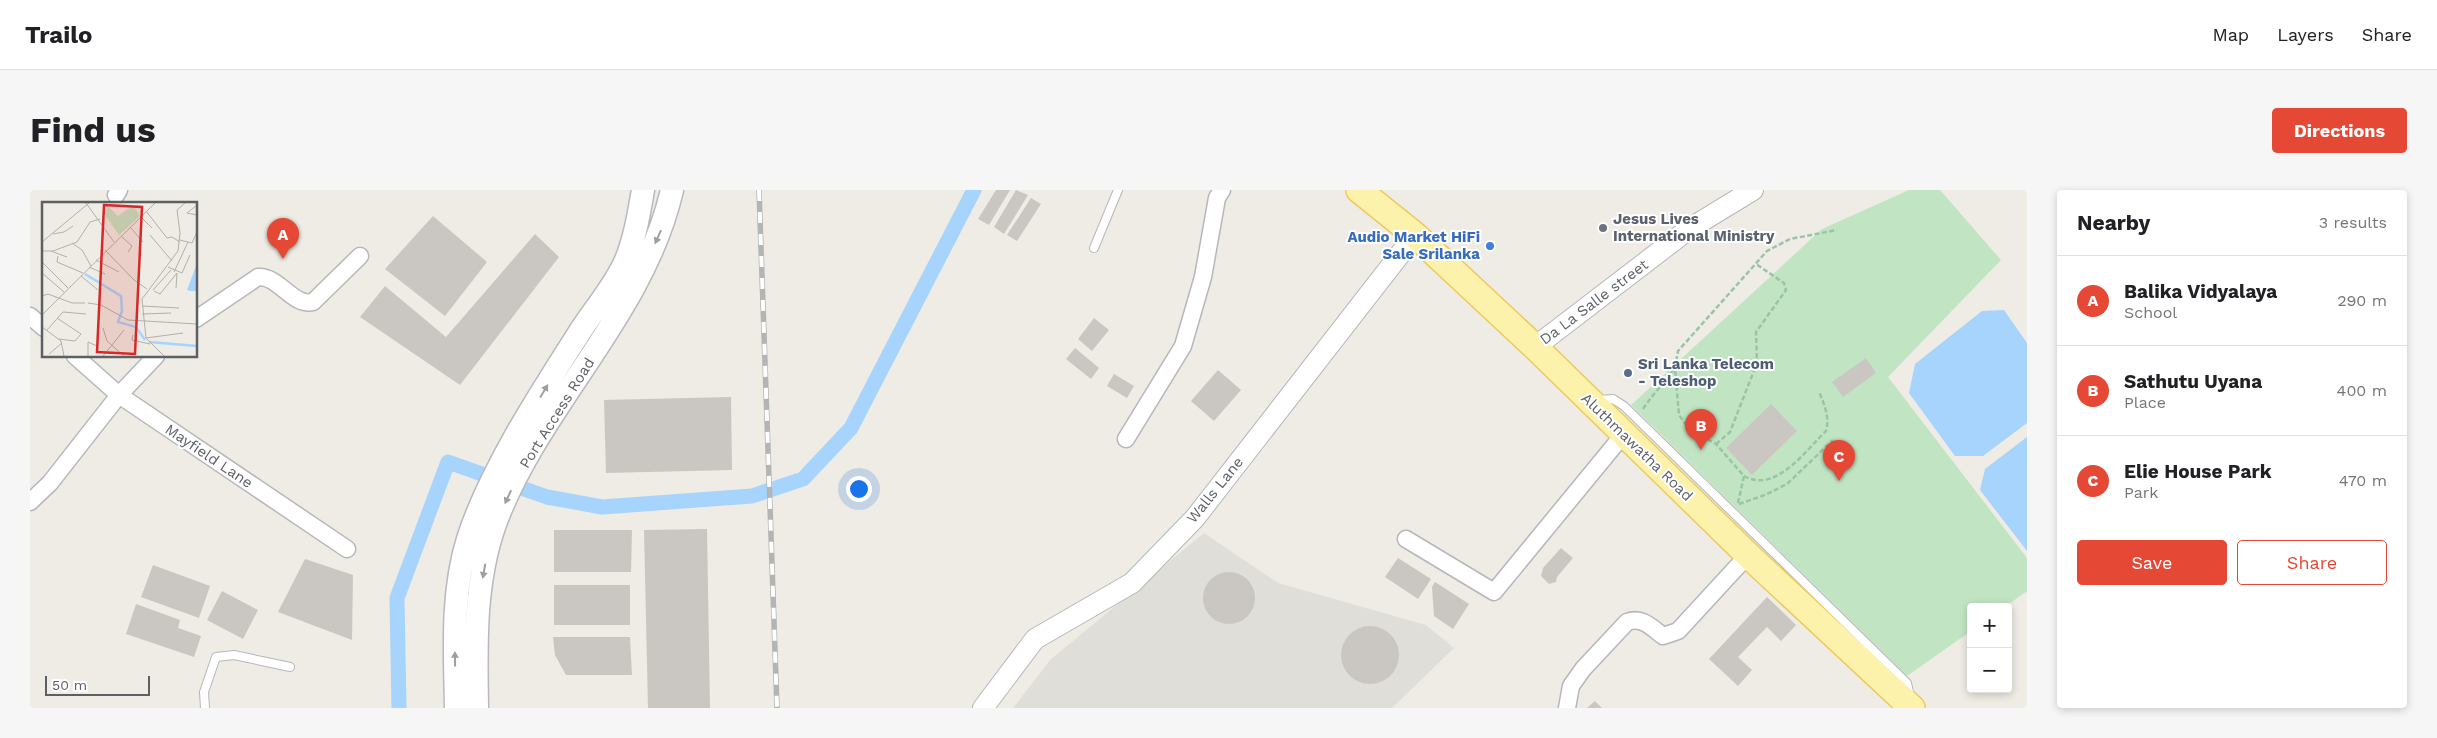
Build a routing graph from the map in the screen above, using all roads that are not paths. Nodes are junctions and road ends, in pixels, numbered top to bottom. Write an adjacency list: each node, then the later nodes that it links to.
1 (643, 190): 18 (main road, Port Access Road, one-way to 1)
2 (672, 190): 18 (main road, Port Access Road, one-way to 18)
3 (1118, 190): 8 (lane)
4 (1222, 190): 19 (street)
5 (1359, 190): 7 (main road, Aluthmawatha Road)
6 (1753, 190): 13 (street, Da La Salle street)
7 (1414, 235): 13 (main road, Aluthmawatha Road); 29 (street, Walls Lane)
8 (1094, 248)
9 (360, 256): 11 (street)
10 (30, 316): 12 (street)
11 (198, 318)
12 (42, 326)
13 (1535, 347): 17 (main road, Aluthmawatha Road)
14 (77, 358): 16 (street, Mayfield Lane)
15 (154, 358): 16 (street)
16 (118, 395): 20 (street); 22 (street, Mayfield Lane)
17 (1630, 427): 21 (street); 23 (main road, Aluthmawatha Road); 25 (lane)
18 (528, 436): 27 (main road, Port Access Road, one-way to 18); 28 (main road, Port Access Road, one-way to 28)
19 (1126, 439)
20 (30, 502)
21 (1406, 539)
22 (347, 549)
23 (1748, 555): 25 (main road, Aluthmawatha Road); 30 (street)
24 (290, 667): 26 (lane)
25 (1904, 705)
26 (204, 708)
27 (456, 708)
28 (477, 708)
29 (983, 708)
30 (1567, 708)

